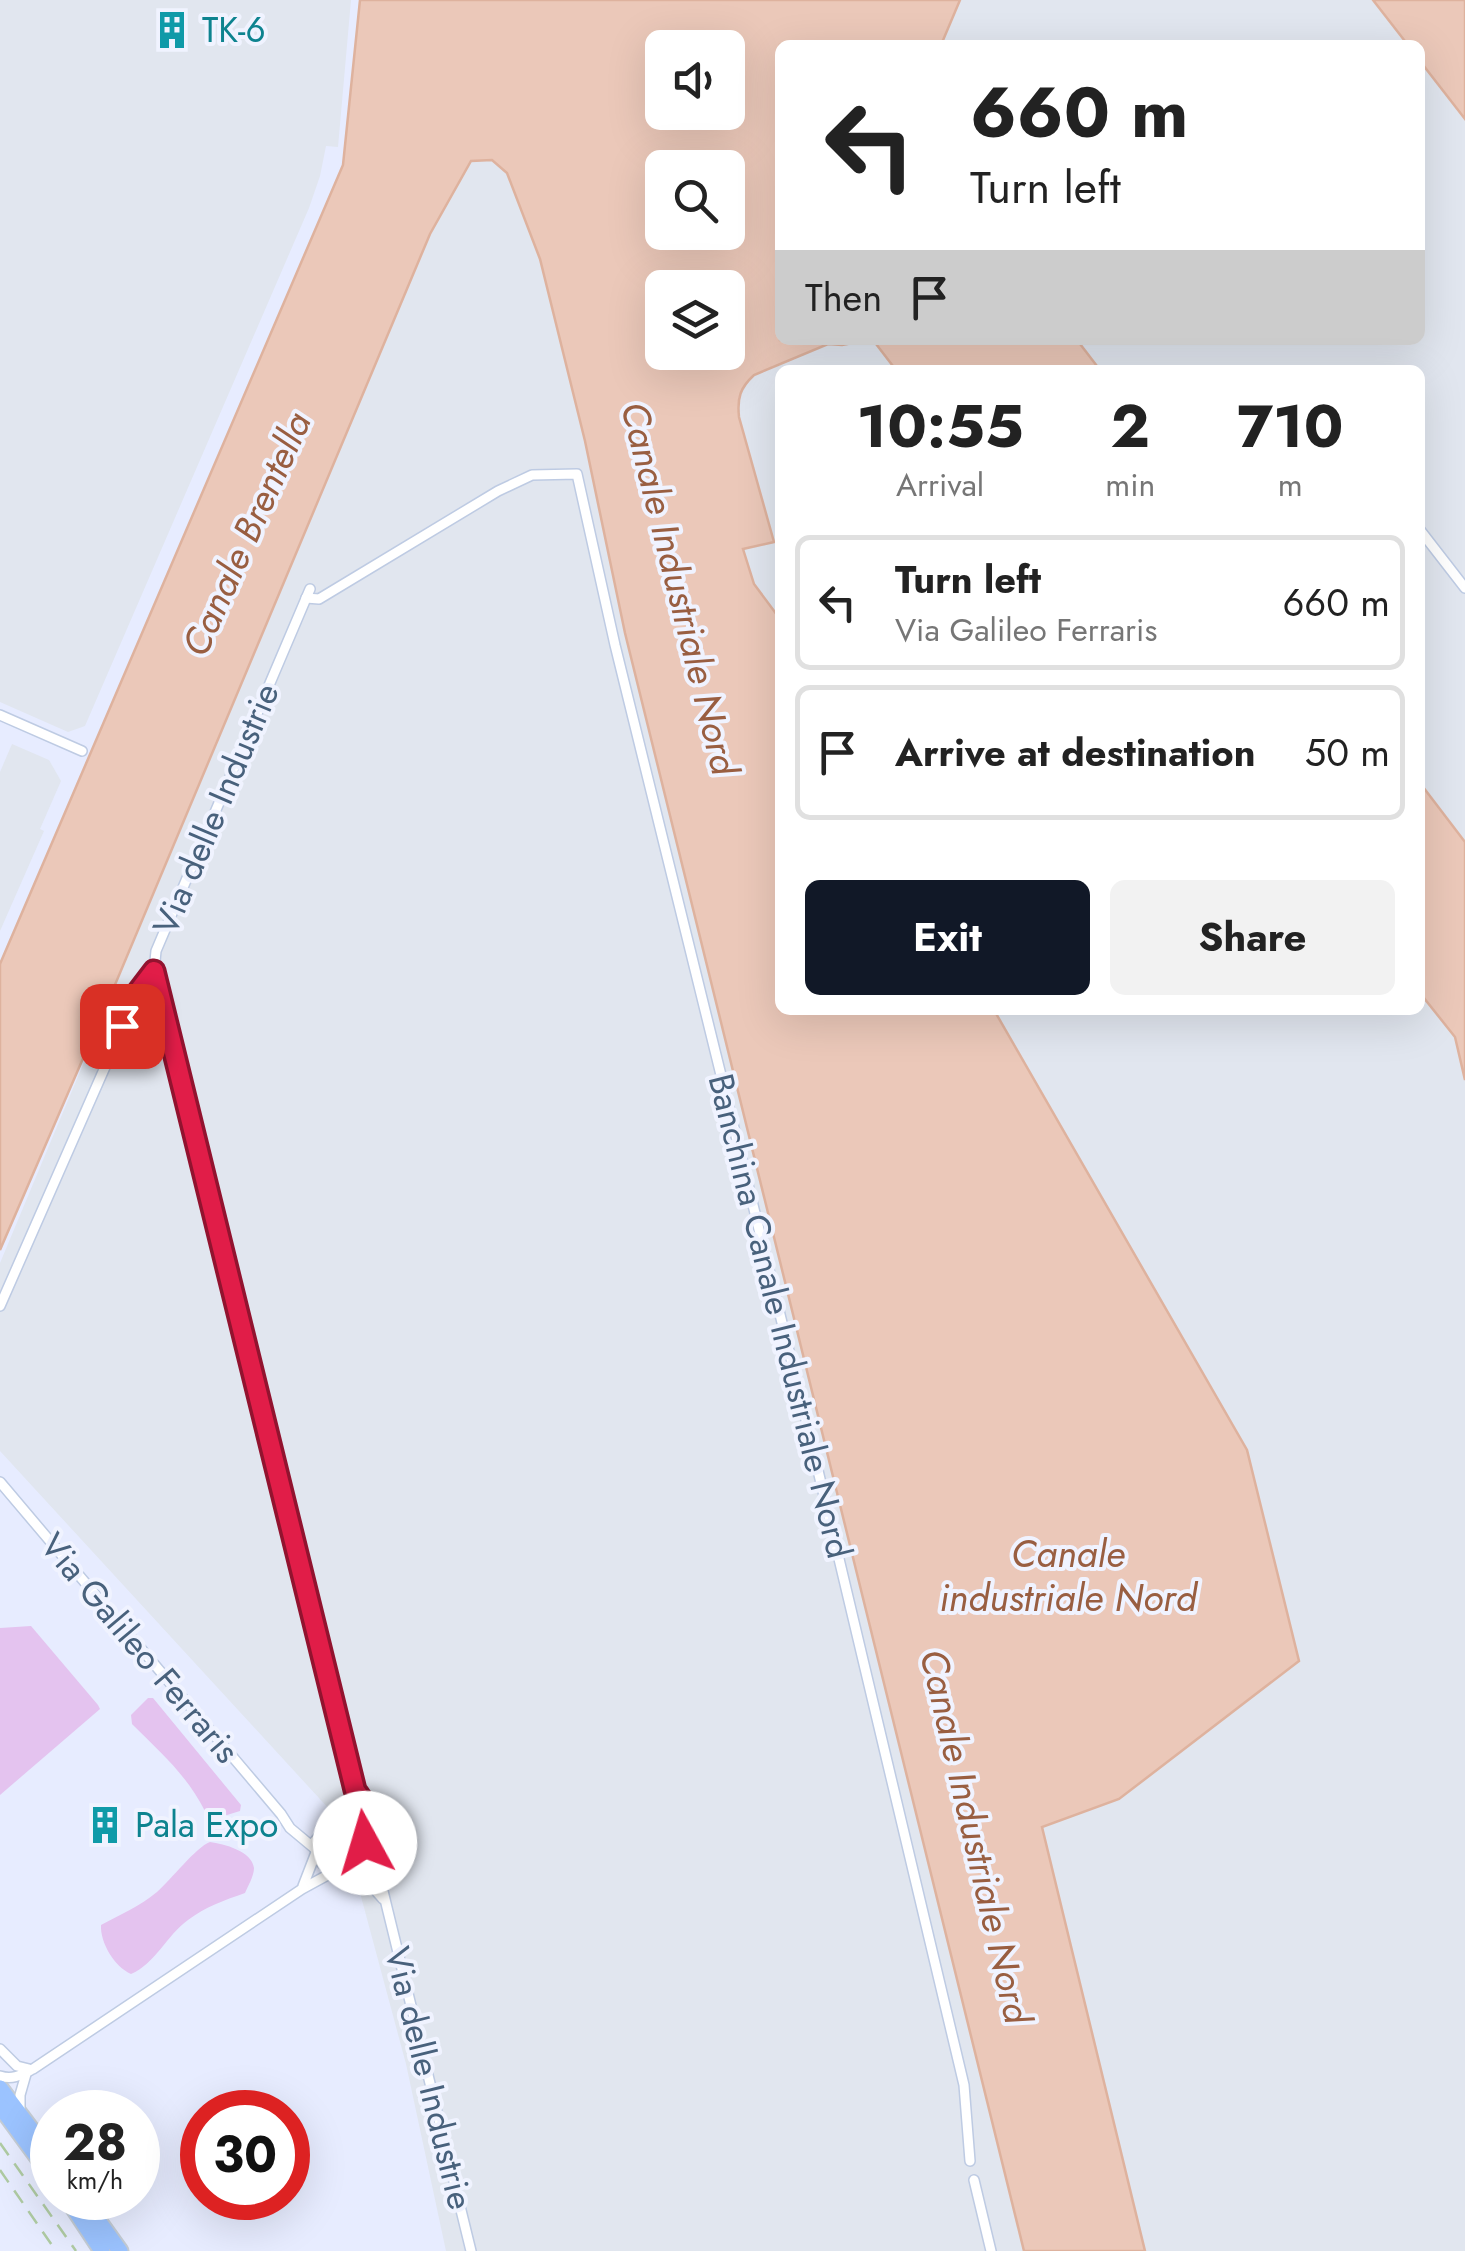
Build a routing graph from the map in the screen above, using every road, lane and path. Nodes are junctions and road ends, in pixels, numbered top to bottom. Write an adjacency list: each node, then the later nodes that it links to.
1 (1425, 536): 2 (street)
2 (1465, 588)
3 (308, 594): 6 (street, Via delle Industrie); 26 (street, Banchina Canale Industriale Nord)
4 (0, 715): 5 (street)
5 (82, 751)
6 (154, 971): 7 (street); 9 (street, Via delle Industrie)
7 (0, 1306)
8 (0, 1482): 10 (street, Via Galileo Ferraris)
9 (355, 1790): 11 (street); 13 (street, Via delle Industrie)
10 (281, 1814): 12 (street, Via Galileo Ferraris); 14 (street, Via Galileo Ferraris)
11 (345, 1822): 12 (street); 13 (street)
12 (321, 1832): 14 (street)
13 (365, 1845): 15 (street); 17 (street, Via delle Industrie)
14 (314, 1851): 15 (street); 16 (street)
15 (338, 1871): 16 (street); 17 (street, Via delle Industrie)
16 (302, 1888): 19 (street)
17 (386, 1906): 32 (street, Via delle Industrie)
18 (0, 2048): 19 (street)
19 (30, 2070): 20 (street); 23 (street)
20 (0, 2076)
21 (0, 2088): 23 (highway)
22 (0, 2106): 25 (highway)
23 (20, 2114): 24 (highway)
24 (30, 2127)
25 (30, 2147)
26 (970, 2161)
27 (974, 2180): 33 (street)
28 (82, 2220): 30 (highway)
29 (98, 2220): 31 (highway)
30 (102, 2251)
31 (120, 2251)
32 (471, 2251)
33 (991, 2251)

